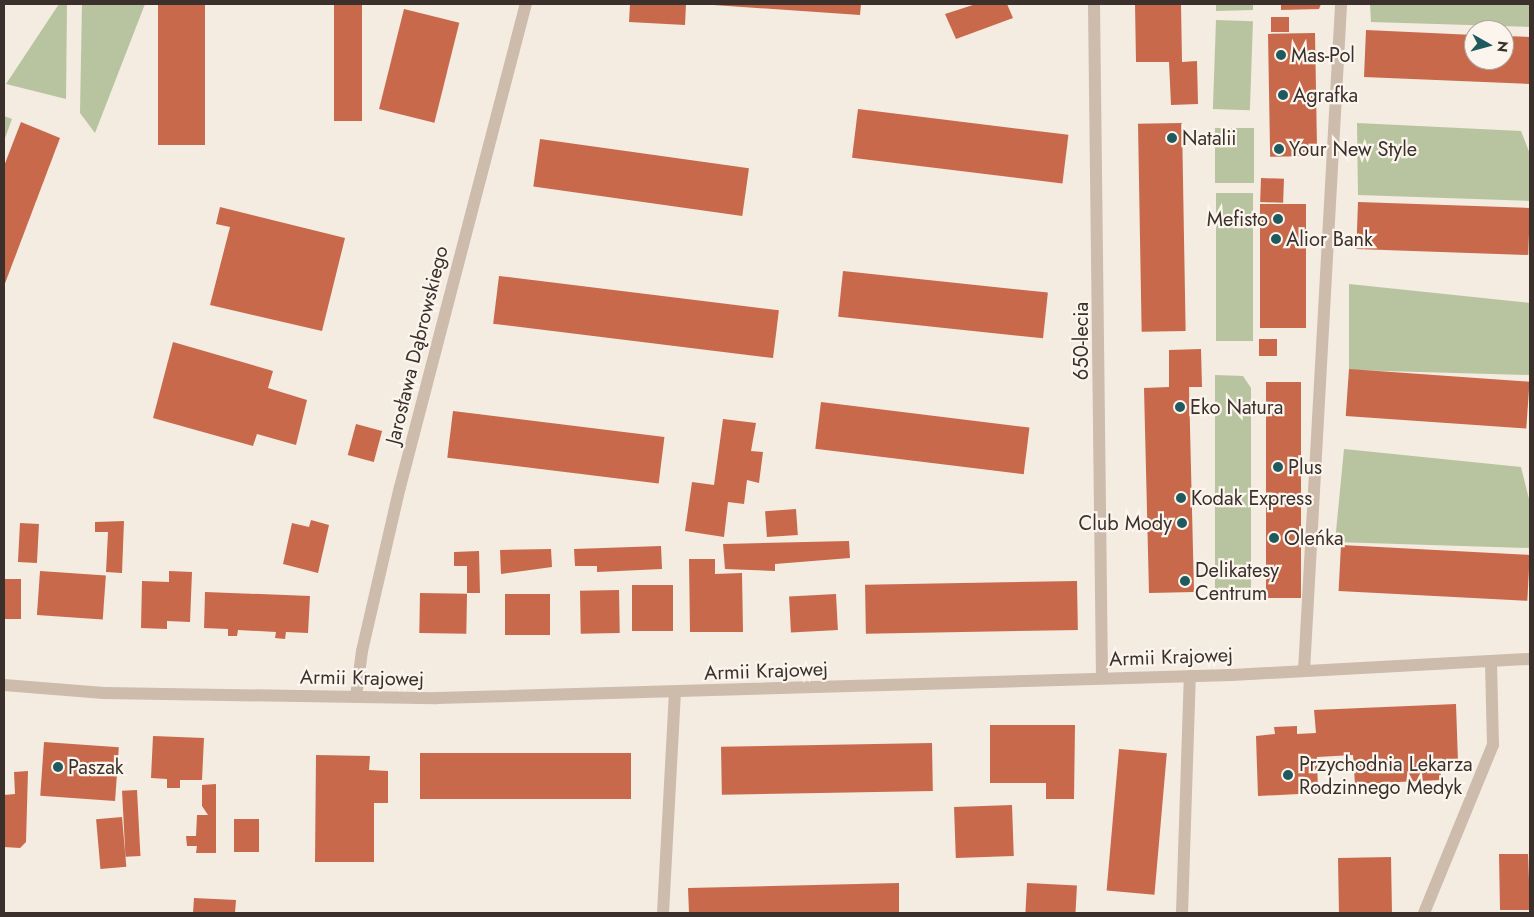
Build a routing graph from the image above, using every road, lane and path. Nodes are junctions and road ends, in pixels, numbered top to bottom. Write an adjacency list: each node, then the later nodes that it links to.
1 (526, 4): 11 (street, Jarosława Dąbrowskiego)
2 (1094, 4): 8 (street, 650-lecia)
3 (1341, 4): 6 (street)
4 (1530, 659): 5 (street, Armii Krajowej)
5 (1490, 663): 6 (street, Armii Krajowej); 14 (street)
6 (1304, 671): 7 (street, Armii Krajowej)
7 (1190, 676): 8 (street, Armii Krajowej); 13 (street)
8 (1102, 678): 10 (street, Armii Krajowej)
9 (4, 685): 11 (street, Armii Krajowej)
10 (675, 693): 11 (street, Armii Krajowej); 12 (street)
11 (356, 697)
12 (663, 913)
13 (1182, 913)
14 (1424, 913)

